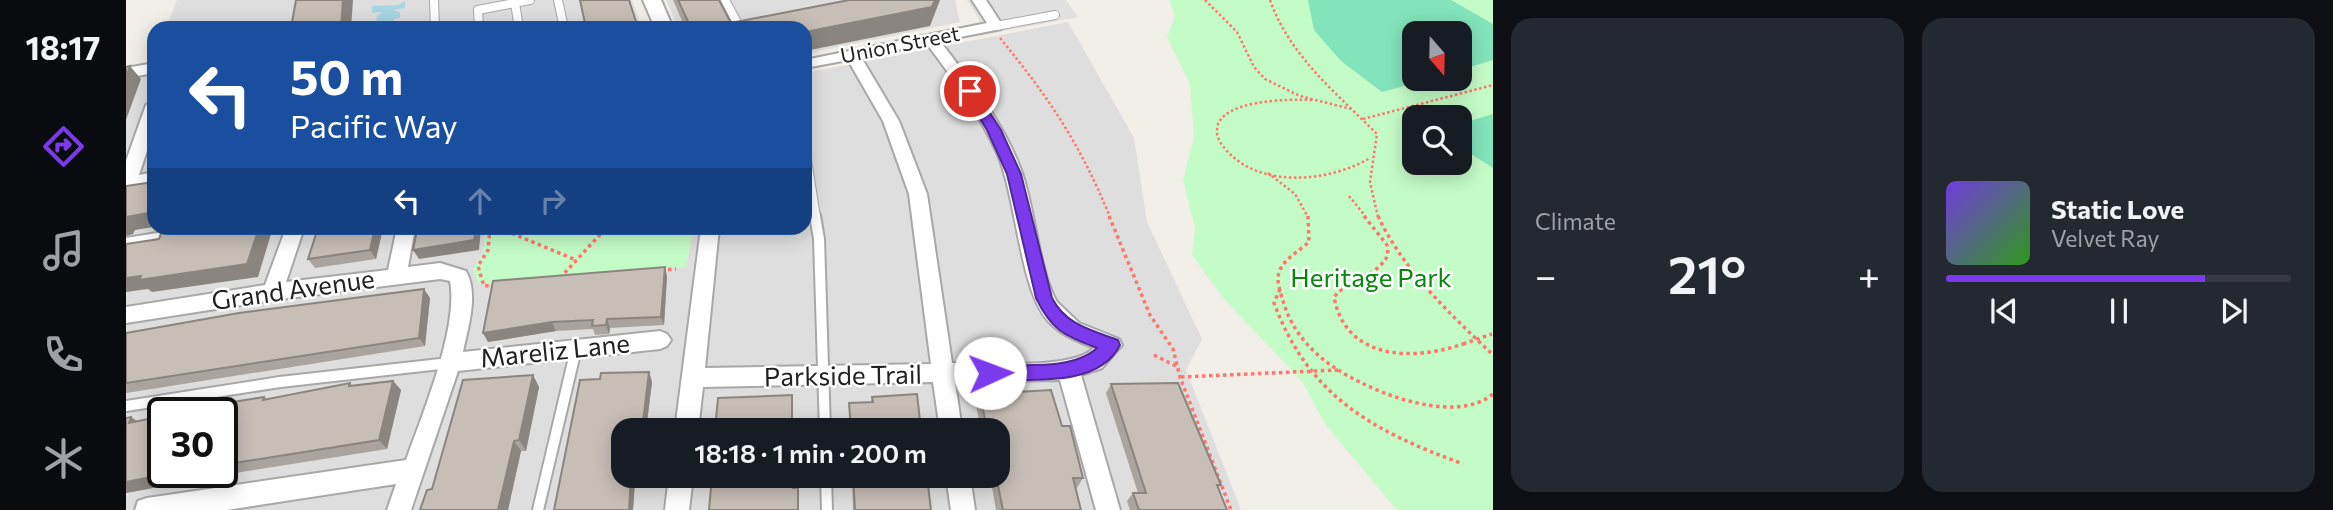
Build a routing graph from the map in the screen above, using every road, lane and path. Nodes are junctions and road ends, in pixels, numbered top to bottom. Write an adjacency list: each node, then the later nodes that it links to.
1 (434, 0): 11 (lane)
2 (530, 0): 9 (lane)
3 (558, 0): 14 (lane)
4 (652, 0): 15 (street)
5 (725, 0): 16 (lane)
6 (979, 0): 17 (street)
7 (1205, 0): 25 (path)
8 (1270, 0): 26 (path)
9 (515, 3): 12 (lane); 13 (lane)
10 (1055, 15): 17 (lane)
11 (435, 21)
12 (479, 21)
13 (518, 21)
14 (562, 21)
15 (661, 21)
16 (736, 21)
17 (996, 26): 19 (street, Union Street)
18 (1009, 36): 58 (path)
19 (931, 39): 20 (street, Union Street); 59 (street, Parkside Trail)
20 (852, 55): 21 (street, Union Street); 62 (street)
21 (812, 63)
22 (147, 69): 23 (street)
23 (126, 73)
24 (1493, 85): 27 (path)
25 (1312, 100): 26 (path); 30 (path)
26 (1353, 109): 27 (path)
27 (1363, 119): 29 (path)
28 (147, 124): 32 (street)
29 (1372, 157): 30 (path); 56 (path)
30 (1268, 173): 49 (path)
31 (147, 179): 32 (street)
32 (126, 183)
33 (812, 193): 63 (lane)
34 (1349, 196): 52 (path, bridge)
35 (175, 235): 42 (lane)
36 (293, 235): 50 (street)
37 (405, 235): 46 (street)
38 (492, 235): 48 (path)
39 (509, 235): 43 (path)
40 (599, 235): 43 (path)
41 (709, 235): 65 (street)
42 (126, 243)
43 (576, 260): 47 (path)
44 (676, 269): 45 (path)
45 (650, 271)
46 (396, 277): 50 (street, Grand Avenue); 57 (street, Grand Avenue)
47 (571, 278)
48 (509, 284)
49 (1280, 288): 60 (path); 61 (path)
50 (273, 292): 51 (street, Grand Avenue)
51 (126, 315)
52 (1492, 333)
53 (660, 340): 54 (street, Mareliz Lane)
54 (576, 349): 57 (street, Mareliz Lane); 78 (lane)
55 (1154, 355): 58 (path)
56 (1493, 355)
57 (449, 363): 67 (lane); 72 (street)
58 (1178, 367): 64 (path)
59 (1068, 370): 62 (street, Parkside Trail); 82 (street)
60 (1340, 370): 61 (path); 66 (path)
61 (1308, 371): 64 (path); 71 (path)
62 (942, 375): 63 (street, Parkside Trail); 70 (street)
63 (823, 376): 65 (street, Parkside Trail); 69 (lane)
64 (1180, 377): 83 (path)
65 (693, 378): 68 (street)
66 (1493, 394)
67 (126, 406)
68 (688, 418)
69 (825, 418)
70 (949, 418)
71 (1463, 464)
72 (414, 470): 76 (street); 77 (street)
73 (680, 488): 79 (street)
74 (826, 488): 80 (lane)
75 (960, 488): 81 (street)
76 (147, 510)
77 (399, 510)
78 (538, 510)
79 (677, 510)
80 (827, 510)
81 (963, 510)
82 (1108, 510)
83 (1231, 510)

